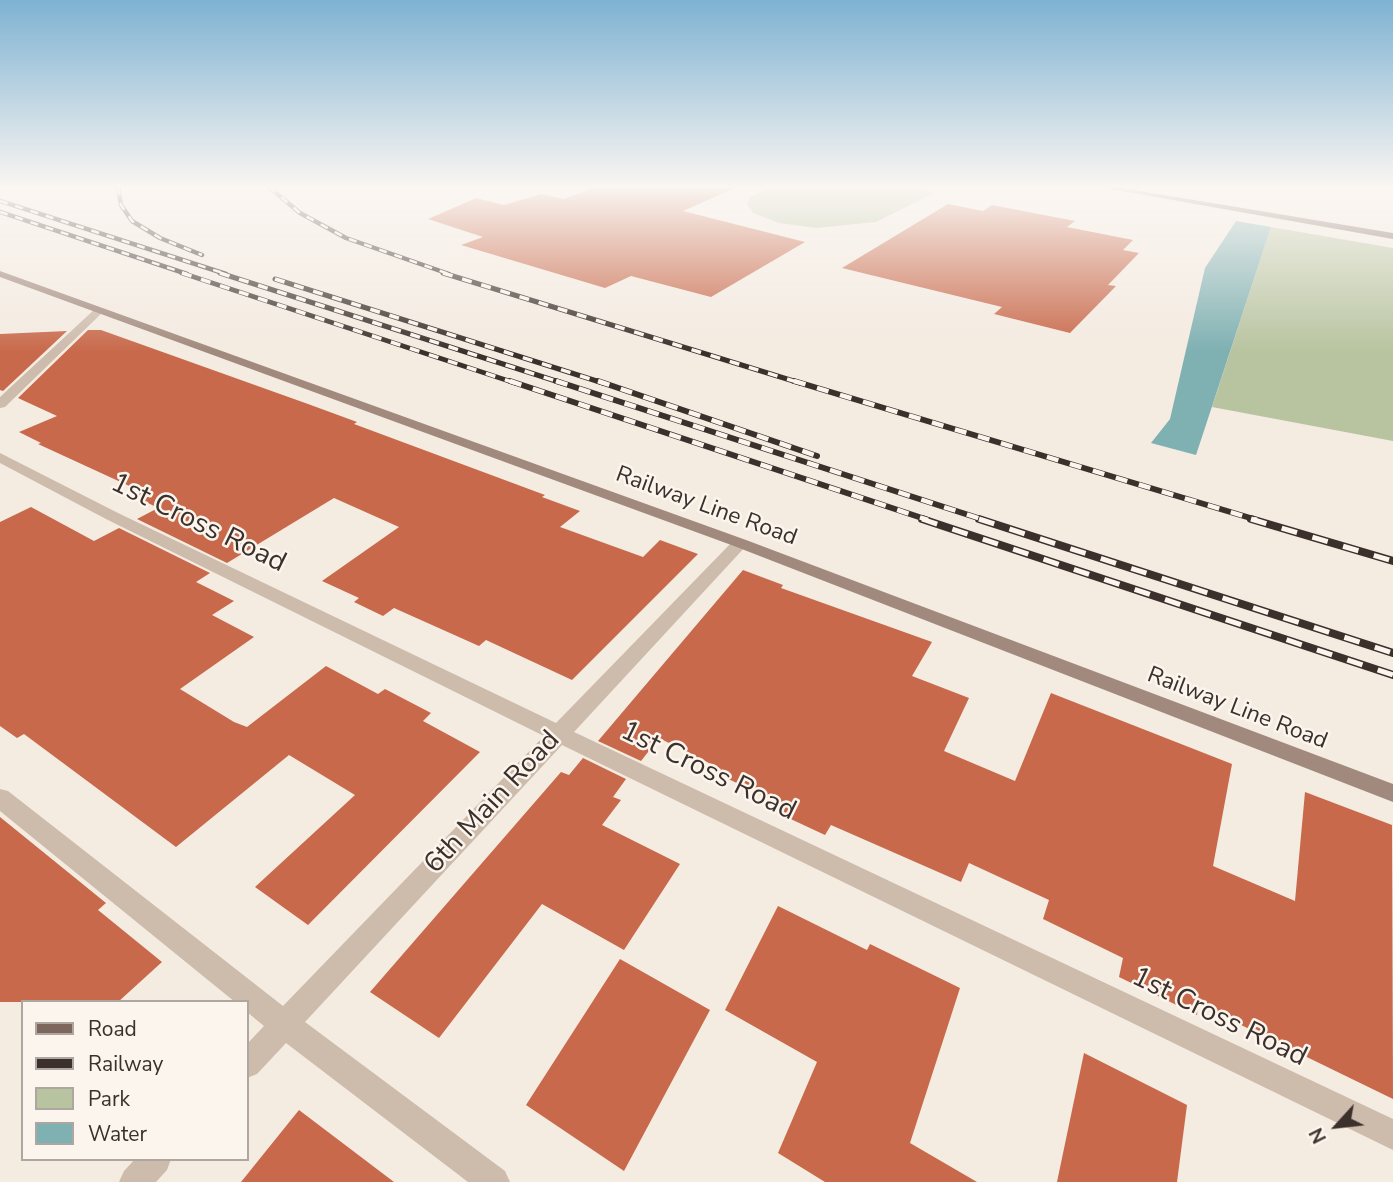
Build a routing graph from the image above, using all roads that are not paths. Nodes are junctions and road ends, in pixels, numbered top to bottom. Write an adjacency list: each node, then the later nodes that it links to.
1 (0, 274): 2 (main road, Railway Line Road)
2 (100, 310): 3 (street); 5 (main road, Railway Line Road)
3 (0, 404)
4 (0, 457): 6 (street, 1st Cross Road)
5 (740, 543): 6 (street, 6th Main Road); 7 (main road, Railway Line Road)
6 (559, 734): 9 (street, 6th Main Road); 11 (street, 1st Cross Road)
7 (1393, 793)
8 (0, 799): 9 (street)
9 (284, 1024): 10 (street, 6th Main Road); 14 (street)
10 (248, 1063)
11 (1393, 1135)
12 (154, 1161): 13 (street)
13 (135, 1182)
14 (494, 1182)

